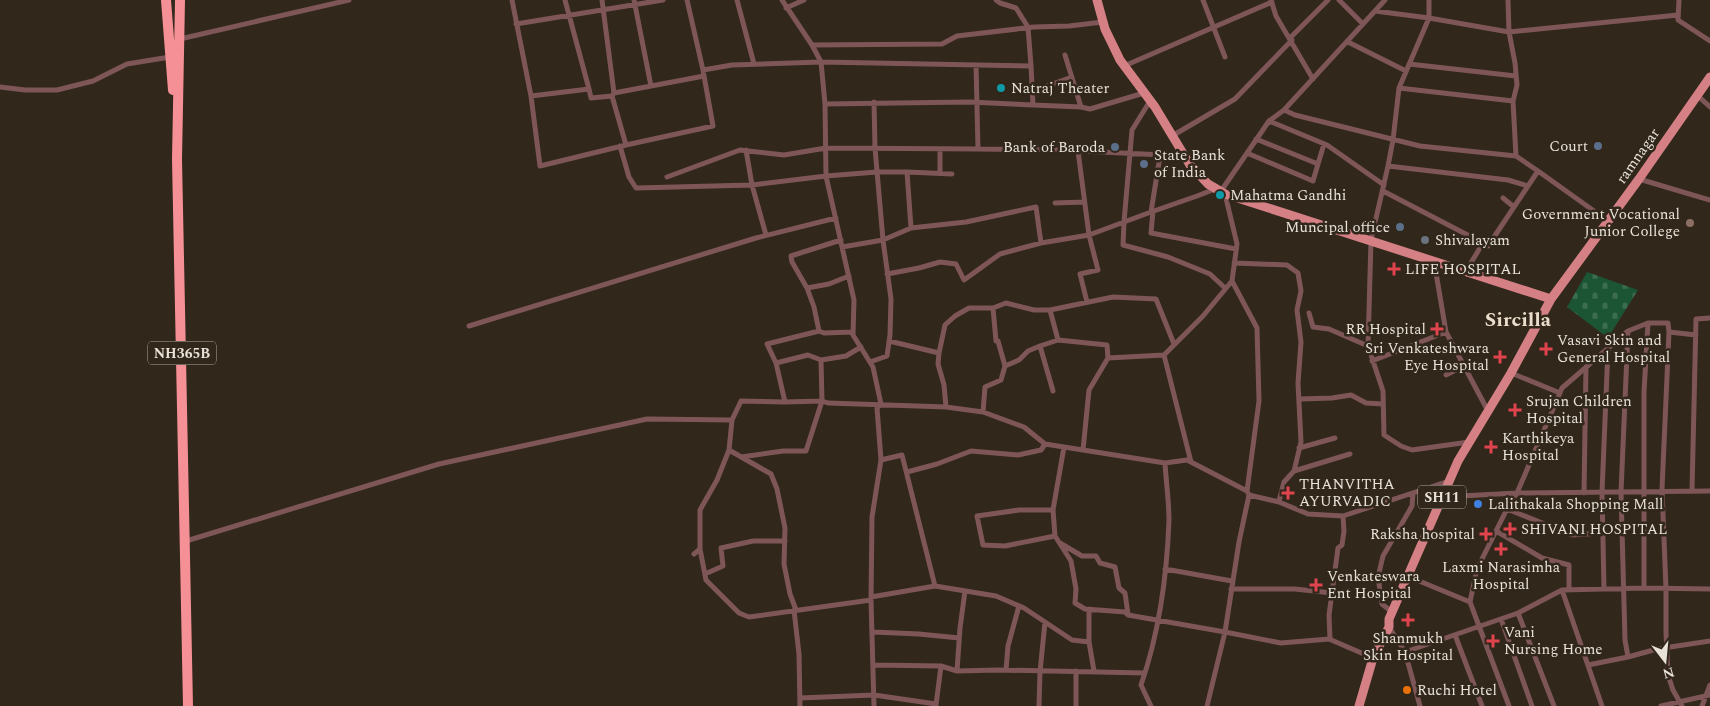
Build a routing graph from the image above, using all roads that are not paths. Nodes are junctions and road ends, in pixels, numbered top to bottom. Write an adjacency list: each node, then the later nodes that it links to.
1 (166, 0): 41 (highway)
2 (180, 0): 35 (highway, NH365B)
3 (349, 0): 35 (street)
4 (512, 0): 30 (street)
5 (565, 0): 27 (street)
6 (602, 0): 24 (street)
7 (663, 0): 22 (street)
8 (688, 0): 50 (street)
9 (737, 0): 44 (street)
10 (782, 0): 23 (street)
11 (804, 0): 23 (street)
12 (996, 0): 32 (street)
13 (1097, 0): 29 (main road)
14 (1203, 0): 33 (street)
15 (1328, 0): 36 (street)
16 (1339, 0): 31 (street)
17 (1385, 0): 25 (street)
18 (1429, 0): 28 (street)
19 (1508, 0): 34 (street)
20 (1679, 0): 26 (street)
21 (1271, 1): 33 (street); 36 (street)
22 (635, 3): 24 (street); 55 (street)
23 (786, 8): 39 (street)
24 (604, 10): 27 (street); 61 (street)
25 (1375, 11): 28 (street); 31 (street)
26 (1678, 15): 34 (street); 37 (street)
27 (570, 16): 30 (street); 58 (street)
28 (1429, 18): 34 (street); 45 (street)
29 (1103, 22): 32 (street); 48 (main road)
30 (516, 24): 62 (street)
31 (1363, 24): 38 (street)
32 (1028, 27): 39 (street); 47 (street)
33 (1213, 28): 42 (street); 48 (street)
34 (1509, 32): 51 (street)
35 (179, 39): 90 (highway, NH365B)
36 (1291, 39): 54 (street); 74 (street)
37 (1710, 41)
38 (1348, 42): 49 (street); 54 (street)
39 (812, 45): 43 (street)
40 (1065, 55): 52 (street)
41 (170, 57): 56 (street); 90 (highway)
42 (1225, 57)
43 (821, 62): 44 (street); 46 (street); 68 (street)
44 (754, 64): 50 (street)
45 (1409, 64): 49 (street); 51 (street)
46 (976, 65): 47 (street); 67 (street)
47 (1031, 66): 59 (street)
48 (1124, 66): 60 (main road)
49 (1406, 71): 57 (street)
50 (703, 73): 55 (street); 78 (street)
51 (1516, 76): 65 (street)
52 (1072, 77): 59 (street); 70 (street)
53 (1710, 77): 63 (main road, ramnagar / SH11)
54 (1313, 79): 72 (street)
55 (651, 86): 61 (street)
56 (0, 87)
57 (1399, 88): 65 (street); 76 (street)
58 (589, 89): 61 (street); 62 (street)
59 (1033, 91): 69 (street)
60 (1144, 93): 64 (main road); 70 (street)
61 (613, 94): 78 (street)
62 (531, 96): 78 (street)
63 (1698, 96): 71 (street); 100 (main road, ramnagar / SH11)
64 (1150, 101): 74 (main road); 86 (street)
65 (1513, 101): 89 (street)
66 (874, 102): 67 (street); 68 (street); 80 (street)
67 (977, 102): 69 (street); 82 (street)
68 (825, 104): 79 (street)
69 (1034, 105): 70 (street)
70 (1081, 107)
71 (1710, 107)
72 (1284, 110): 73 (street); 76 (street)
73 (1269, 121): 75 (street); 77 (street)
74 (1172, 136): 88 (main road)
75 (1256, 139): 85 (street); 91 (street)
76 (1393, 140): 89 (street); 92 (street)
77 (1324, 144): 91 (street); 103 (street)
78 (623, 146): 101 (street)
79 (826, 148): 80 (street); 83 (street); 98 (street)
80 (875, 148): 81 (street); 94 (street)
81 (940, 149): 82 (street); 96 (street)
82 (978, 149): 84 (street)
83 (746, 150): 99 (street); 101 (street)
84 (1078, 151): 86 (street); 107 (street)
85 (1246, 153): 91 (street); 104 (street)
86 (1131, 154): 87 (street); 113 (street)
87 (1160, 156): 88 (street); 110 (street)
88 (1185, 156): 104 (main road)
89 (1516, 156): 93 (street)
90 (177, 159): 209 (highway, NH365B)
91 (1318, 164)
92 (1388, 166): 102 (street); 103 (street)
93 (1538, 170): 102 (street); 112 (street)
94 (877, 172): 95 (street); 98 (street); 118 (street)
95 (907, 172): 96 (street); 114 (street)
96 (940, 173): 97 (street)
97 (952, 174)
98 (826, 176): 101 (street); 111 (street)
99 (667, 177)
100 (1639, 179): 106 (street); 112 (main road, ramnagar / SH11)
101 (752, 185): 115 (street)
102 (1528, 186): 109 (street)
103 (1384, 188): 119 (street); 121 (street)
104 (1221, 191): 110 (street); 119 (main road); 123 (street)
105 (1504, 198): 109 (street)
106 (1710, 200)
107 (1084, 202): 108 (street); 116 (street)
108 (1055, 203)
109 (1514, 207): 121 (street)
110 (1152, 211): 113 (street); 123 (street)
111 (836, 218): 115 (street); 117 (street)
112 (1608, 221): 132 (main road, ramnagar / SH11)
113 (1124, 222): 116 (street); 131 (street)
114 (911, 228): 118 (street); 120 (street)
115 (766, 235): 139 (street)
116 (1089, 235): 120 (street); 133 (street)
117 (841, 240): 122 (street); 130 (street)
118 (883, 240): 122 (street); 127 (street)
119 (1370, 240): 124 (main road); 150 (street)
120 (1041, 243): 127 (street)
121 (1483, 243): 126 (street)
122 (842, 247): 128 (street)
123 (1236, 249): 125 (street)
124 (1434, 260): 126 (main road); 143 (street)
125 (1234, 263): 129 (street); 167 (street)
126 (1466, 271): 132 (main road)
127 (887, 274): 147 (street)
128 (849, 276): 130 (street); 142 (street)
129 (1232, 281): 131 (street); 197 (street)
130 (807, 288): 140 (street)
131 (1225, 288): 148 (street)
132 (1551, 299): 163 (main road, SH11)
133 (1087, 302): 135 (street); 148 (street)
134 (993, 308): 135 (street); 153 (street); 160 (street)
135 (1050, 310): 146 (street)
136 (1309, 313): 150 (street)
137 (1710, 318): 145 (street)
138 (1648, 323): 141 (street); 144 (street); 195 (street)
139 (470, 326)
140 (819, 331): 142 (street); 159 (street)
141 (1628, 331): 152 (street); 194 (street)
142 (853, 332): 151 (street)
143 (1446, 332): 157 (street); 161 (street)
144 (1669, 332): 145 (street); 196 (street)
145 (1696, 335): 191 (street)
146 (1058, 340): 149 (street); 155 (street)
147 (889, 341): 153 (street); 158 (street)
148 (1174, 344): 154 (street)
149 (1040, 346): 160 (street); 165 (street)
150 (1368, 346): 157 (street)
151 (861, 347): 156 (street); 158 (street)
152 (1608, 349): 162 (street); 193 (street)
153 (939, 353): 172 (street)
154 (1164, 355): 155 (street); 186 (street)
155 (1108, 358): 182 (street)
156 (821, 360): 159 (street); 168 (street)
157 (1372, 361): 171 (street)
158 (870, 362): 170 (street)
159 (776, 363): 169 (street)
160 (1005, 366): 174 (street)
161 (1464, 366): 164 (street); 173 (street)
162 (1586, 367): 166 (street); 200 (street)
163 (1511, 373): 166 (street); 173 (main road, SH11)
164 (1446, 375)
165 (1053, 391)
166 (1560, 392): 199 (street)
167 (1300, 399): 171 (street); 180 (street)
168 (822, 401): 169 (street); 170 (street); 184 (street)
169 (785, 402): 175 (street)
170 (881, 404): 172 (street); 185 (street)
171 (1382, 404): 177 (street)
172 (946, 407): 174 (street)
173 (1488, 411): 177 (main road, SH11)
174 (983, 412): 178 (street)
175 (732, 420): 181 (street); 209 (street)
176 (1335, 438): 180 (street)
177 (1469, 442): 190 (main road, SH11)
178 (1045, 444): 179 (street); 189 (street)
179 (1064, 447): 182 (street); 204 (street)
180 (1299, 448): 188 (street)
181 (729, 450): 184 (street); 211 (street)
182 (1083, 450): 187 (street)
183 (1350, 454): 188 (street)
184 (740, 457): 210 (street)
185 (881, 460): 189 (street); 228 (street)
186 (1191, 462): 187 (street); 197 (street)
187 (1165, 463): 213 (street)
188 (1294, 471): 202 (street)
189 (907, 472): 217 (street)
190 (1450, 480): 198 (street); 201 (main road, SH11)
191 (1692, 491): 192 (street); 196 (street)
192 (1710, 491)
193 (1602, 492): 194 (street); 200 (street); 207 (street)
194 (1621, 492): 195 (street); 221 (street)
195 (1643, 492): 196 (street); 218 (street)
196 (1663, 492): 222 (street)
197 (1248, 493): 202 (street); 216 (street)
198 (1413, 493): 205 (street); 233 (street)
199 (1517, 493): 200 (street); 201 (street); 203 (street)
200 (1584, 493)
201 (1442, 497): 215 (main road, SH11)
202 (1279, 502): 205 (street)
203 (1507, 509): 206 (street); 207 (street)
204 (1052, 510): 208 (street); 208 (street)
205 (1343, 516): 227 (street)
206 (1496, 532): 225 (street); 229 (street)
207 (1603, 533): 220 (street)
208 (1056, 538): 231 (street); 235 (street)
209 (186, 541): 267 (highway, NH365B)
210 (785, 541): 214 (street); 232 (street)
211 (700, 550): 212 (street); 214 (street)
212 (694, 554)
213 (1165, 569): 216 (street); 237 (street)
214 (705, 574): 232 (street)
215 (1407, 576): 229 (street); 233 (main road, SH11)
216 (1232, 581): 219 (street)
217 (935, 586): 226 (street); 228 (street)
218 (1644, 588): 221 (street); 222 (street)
219 (1231, 589): 227 (street); 242 (street)
220 (1604, 589): 221 (street); 225 (street)
221 (1623, 589): 250 (street)
222 (1666, 589): 223 (street); 248 (street)
223 (1710, 589)
224 (1562, 590): 225 (street); 234 (street); 253 (street)
225 (1569, 590)
226 (965, 591): 230 (street); 244 (street)
227 (1332, 594): 245 (street)
228 (871, 598): 232 (street); 241 (street)
229 (1470, 602): 240 (street)
230 (1018, 606): 238 (street); 255 (street)
231 (1089, 609): 235 (street); 247 (street)
232 (795, 610): 264 (street)
233 (1392, 612): 239 (main road, SH11)
234 (1518, 613): 236 (street); 279 (street)
235 (1128, 615): 237 (street)
236 (1501, 619): 240 (street); 278 (street)
237 (1158, 620): 242 (street); 260 (street)
238 (1045, 622): 247 (street); 259 (street)
239 (1389, 627): 249 (street); 251 (main road, SH11)
240 (1479, 627): 243 (street); 277 (street)
241 (873, 632): 244 (street); 252 (street)
242 (1225, 632): 245 (street); 273 (street)
243 (1455, 635): 249 (street); 276 (street)
244 (959, 638): 256 (street)
245 (1330, 639): 251 (street)
246 (1710, 641): 248 (street)
247 (1089, 642): 258 (street)
248 (1667, 647): 250 (street); 265 (street)
249 (1405, 652): 275 (street)
250 (1628, 657): 253 (street)
251 (1373, 658): 274 (main road, SH11)
252 (874, 665): 254 (street); 262 (street)
253 (1588, 665): 280 (street)
254 (941, 666): 256 (street); 266 (street)
255 (1006, 670): 256 (street); 259 (street)
256 (957, 671)
257 (1076, 671): 258 (street); 259 (street); 271 (street)
258 (1094, 671): 260 (street)
259 (1040, 672): 270 (street)
260 (1145, 673): 272 (street)
261 (1710, 684): 263 (street)
262 (874, 695): 264 (street); 266 (street); 269 (street)
263 (1708, 696): 265 (street); 282 (street)
264 (800, 698): 268 (street)
265 (1681, 704): 281 (street)
266 (936, 705)
267 (188, 706)
268 (800, 706)
269 (874, 706)
270 (1039, 706)
271 (1076, 706)
272 (1151, 706)
273 (1207, 706)
274 (1359, 706)
275 (1420, 706)
276 (1482, 706)
277 (1509, 706)
278 (1532, 706)
279 (1554, 706)
280 (1602, 706)
281 (1661, 706)
282 (1702, 706)

